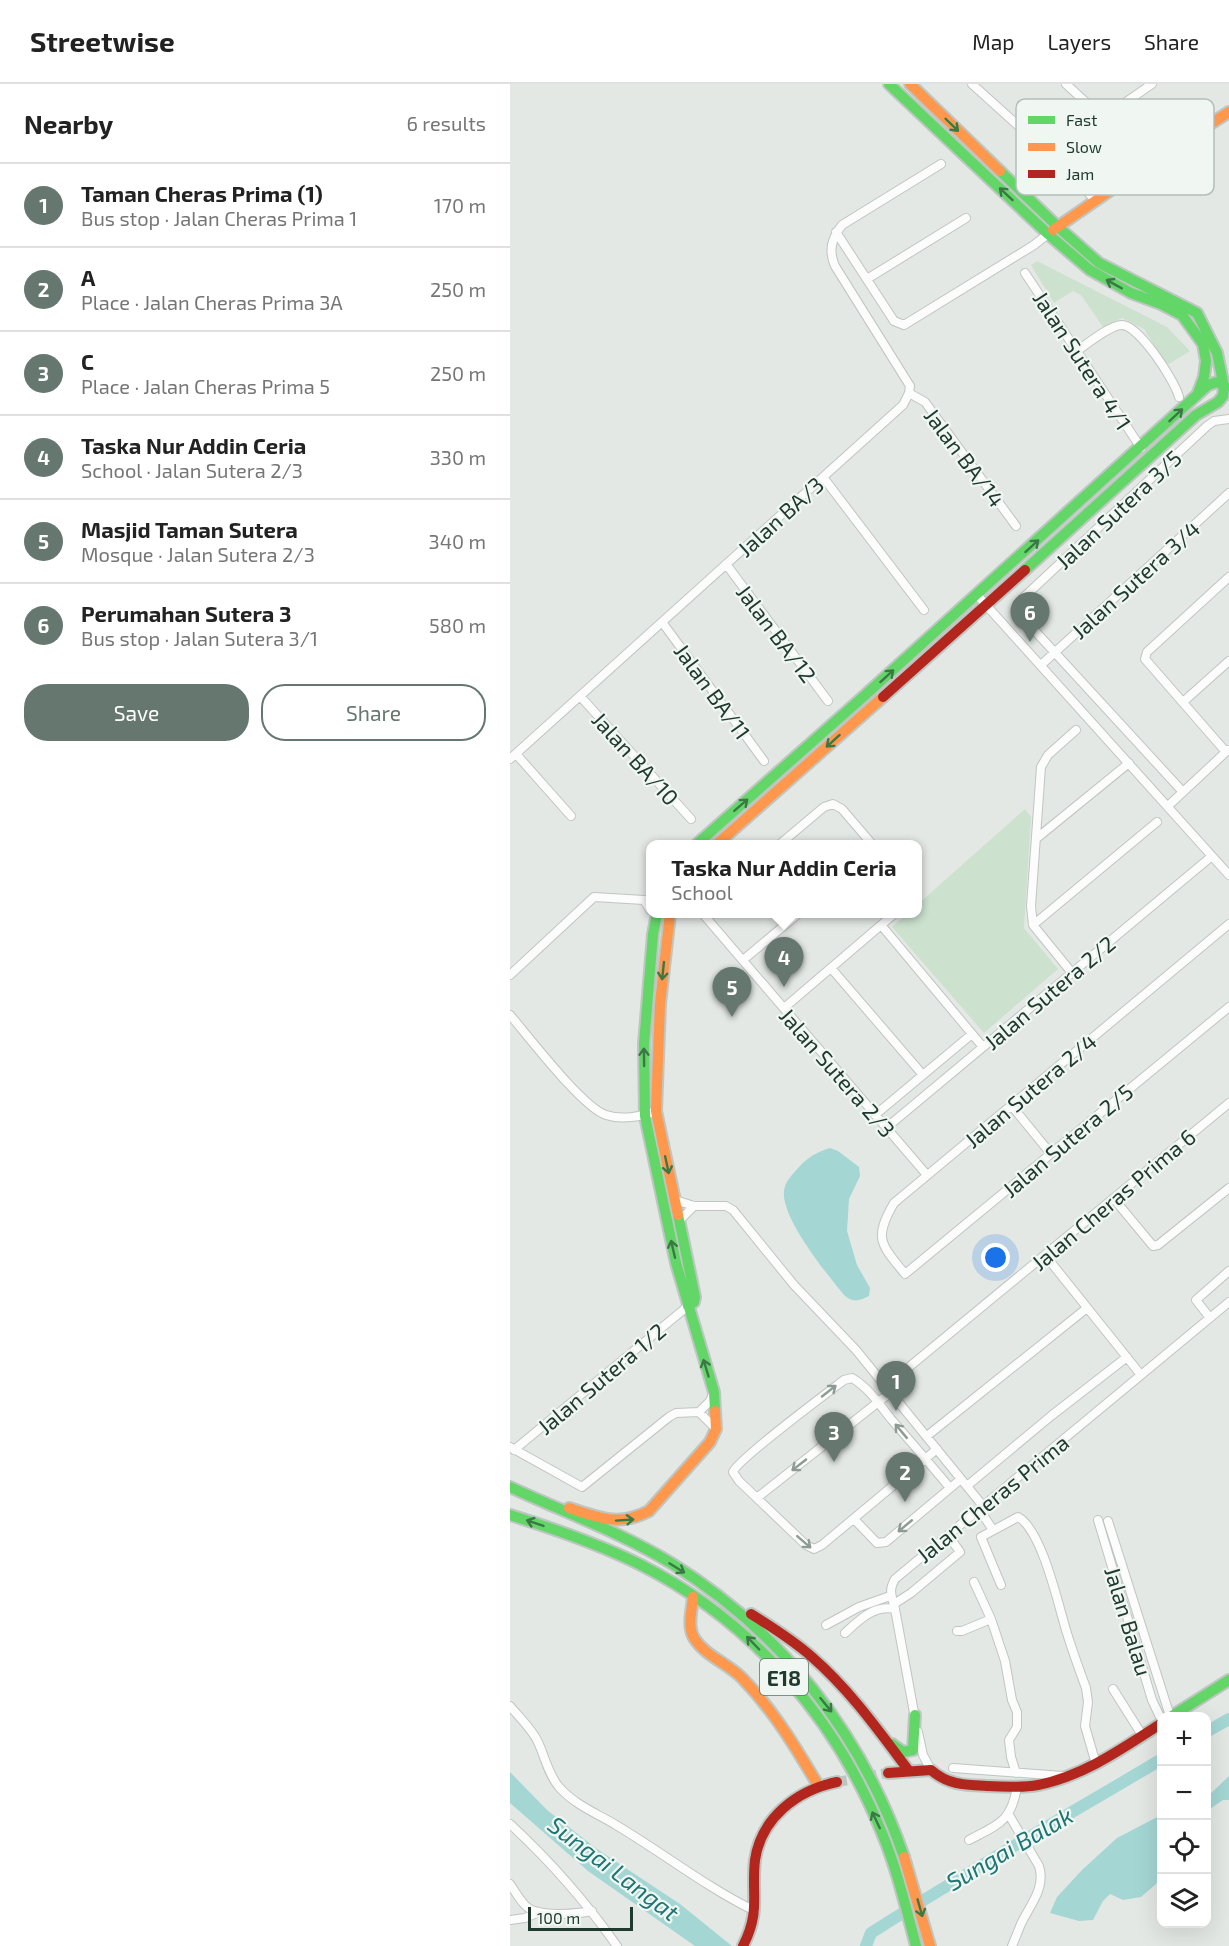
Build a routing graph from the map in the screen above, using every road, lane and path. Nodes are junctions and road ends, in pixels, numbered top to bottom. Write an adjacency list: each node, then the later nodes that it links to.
1 (910, 84): 12 (main road, one-way to 12)
2 (972, 84): 10 (street)
3 (1066, 84): 6 (street)
4 (1152, 84): 7 (street)
5 (893, 85): 20 (main road, one-way to 5)
6 (1083, 99)
7 (1130, 99)
8 (1229, 112): 9 (main road)
9 (1214, 122)
10 (1016, 124)
11 (940, 164): 19 (street)
12 (1016, 186)
13 (1025, 195): 18 (main road, one-way to 18)
14 (1090, 195): 16 (street)
15 (1105, 195): 16 (main road)
16 (1096, 201): 18 (main road)
17 (966, 218): 22 (street)
18 (1058, 227): 20 (main road); 23 (main road)
19 (836, 232): 22 (street); 27 (street)
20 (1048, 234): 22 (street); 24 (main road, one-way to 20)
21 (1025, 273): 25 (street, Jalan Sutera 4/1)
22 (867, 279)
23 (1197, 313): 24 (main road); 26 (main road)
24 (1196, 332): 28 (main road)
25 (1077, 351): 29 (street); 31 (street, Jalan Sutera 4/1)
26 (1226, 387): 28 (main road); 38 (main road)
27 (909, 393): 32 (street, Jalan BA/3); 34 (street, Jalan BA/14)
28 (1197, 396): 31 (main road, one-way to 28)
29 (1179, 397)
30 (1225, 419): 41 (street, Jalan Sutera 3/5)
31 (1141, 448): 37 (main road, one-way to 31)
32 (823, 477): 35 (street, Jalan BA/3); 39 (street)
33 (1229, 493): 41 (street, Jalan Sutera 3/4)
34 (1016, 526)
35 (726, 564): 40 (street, Jalan BA/3); 45 (street, Jalan BA/12)
36 (1229, 578): 46 (street)
37 (977, 595): 38 (street); 58 (main road, one-way to 37)
38 (987, 605): 43 (street); 59 (main road, one-way to 59)
39 (924, 610)
40 (662, 622): 44 (street, Jalan BA/3); 50 (street, Jalan BA/11)
41 (1054, 652): 43 (street, Jalan Sutera 3/4); 52 (street)
42 (1229, 661): 46 (street)
43 (1041, 665): 51 (street)
44 (580, 696): 49 (street, Jalan BA/3); 55 (street, Jalan BA/10)
45 (828, 701)
46 (1183, 702): 48 (street)
47 (1076, 730): 57 (street)
48 (1227, 750): 52 (street)
49 (513, 757): 54 (street)
50 (764, 761)
51 (1129, 763): 53 (street); 57 (street)
52 (1183, 792): 53 (street)
53 (1168, 806): 62 (street)
54 (571, 816)
55 (692, 819)
56 (1157, 822): 72 (street)
57 (1037, 838): 72 (street)
58 (701, 840)
59 (722, 840)
60 (785, 840): 61 (street)
61 (869, 840)
62 (1212, 856): 63 (street); 75 (street, Jalan Sutera 2/2)
63 (1229, 875)
64 (646, 898): 76 (street)
65 (654, 918): 85 (main road, one-way to 65)
66 (670, 918): 85 (main road, one-way to 85)
67 (706, 918): 73 (street, Jalan Sutera 2/3)
68 (793, 918): 73 (street)
69 (889, 918): 71 (street)
70 (1229, 924): 84 (street, Jalan Sutera 2/4)
71 (881, 925): 74 (street); 80 (street)
72 (1033, 925): 75 (street)
73 (743, 960): 78 (street, Jalan Sutera 2/3)
74 (831, 968): 78 (street); 82 (street)
75 (1072, 973): 81 (street, Jalan Sutera 2/2)
76 (510, 975)
77 (1229, 1007): 88 (street, Jalan Sutera 2/5)
78 (784, 1008): 86 (street, Jalan Sutera 2/3)
79 (510, 1015): 85 (street)
80 (972, 1034): 81 (street); 82 (street)
81 (984, 1047): 87 (street, Jalan Sutera 2/2)
82 (923, 1075): 86 (street)
83 (1229, 1103): 91 (street, Jalan Cheras Prima 6)
84 (1011, 1105): 88 (street); 89 (street, Jalan Sutera 2/4)
85 (651, 1113): 92 (main road, one-way to 92); 99 (main road, one-way to 85)
86 (875, 1115): 87 (street, Jalan Sutera 2/3)
87 (886, 1128): 89 (street, Jalan Sutera 2/3)
88 (1051, 1154): 97 (street, Jalan Sutera 2/5)
89 (927, 1175): 97 (street, Jalan Sutera 2/4)
90 (1229, 1188): 91 (street)
91 (1114, 1199): 95 (street, Jalan Cheras Prima 6)
92 (675, 1200): 93 (street); 94 (main road)
93 (694, 1206): 94 (street); 104 (street)
94 (679, 1221): 99 (main road)
95 (1045, 1255): 100 (street); 104 (street, Jalan Cheras Prima 6)
96 (1229, 1271): 101 (street)
97 (905, 1274)
98 (1229, 1302): 101 (street, Jalan Cheras Prima)
99 (688, 1306): 105 (main road, one-way to 99); 110 (street, Jalan Sutera 1/2)
100 (1087, 1308): 102 (street); 109 (street)
101 (1210, 1318): 103 (street, Jalan Cheras Prima)
102 (1127, 1357): 103 (street); 115 (street)
103 (1141, 1375): 119 (street, Jalan Cheras Prima)
104 (888, 1389): 106 (street, Jalan Cheras Prima 6); 109 (street)
105 (714, 1392): 107 (street); 108 (main road)
106 (878, 1403): 112 (street, one-way to 106); 118 (street, Jalan Cheras Prima 6, one-way to 118); 118 (street, one-way to 106)
107 (699, 1412): 108 (street); 110 (street)
108 (716, 1430): 117 (main road, one-way to 108)
109 (927, 1436): 111 (street)
110 (512, 1449)
111 (937, 1449): 112 (street); 113 (street)
112 (925, 1459): 116 (street); 121 (street)
113 (961, 1479): 115 (street); 116 (street)
114 (510, 1486): 117 (main road, E18)
115 (967, 1486): 119 (street)
116 (950, 1488): 121 (street, one-way to 121)
117 (528, 1496): 130 (main road, E18, one-way to 130)
118 (758, 1497): 121 (street, one-way to 121)
119 (981, 1510): 124 (street); 125 (street, Jalan Cheras Prima)
120 (510, 1515): 129 (main road, E18, one-way to 120)
121 (854, 1519)
122 (1098, 1520): 139 (street, Jalan Balau)
123 (1108, 1521): 140 (street)
124 (992, 1528): 127 (street); 147 (street)
125 (953, 1542): 128 (street, Jalan Cheras Prima); 131 (street)
126 (974, 1581): 132 (street)
127 (1001, 1585)
128 (890, 1596): 131 (street); 133 (street)
129 (693, 1597): 155 (main road); 167 (main road, E18, one-way to 129)
130 (728, 1602): 145 (main road); 168 (main road, E18, one-way to 168)
131 (894, 1606): 135 (street); 142 (street)
132 (991, 1619): 134 (street); 152 (street)
133 (826, 1625)
134 (957, 1631)
135 (845, 1633)
136 (1229, 1680): 141 (main road)
137 (1113, 1689): 144 (street)
138 (510, 1706): 162 (street)
139 (1157, 1712)
140 (1170, 1712)
141 (1177, 1712)
142 (915, 1715): 145 (main road); 146 (street)
143 (1157, 1725): 144 (main road)
144 (1142, 1736): 147 (main road)
145 (883, 1737): 150 (main road)
146 (923, 1755): 149 (street); 150 (street)
147 (1096, 1764): 153 (main road)
148 (953, 1768): 152 (street)
149 (931, 1770): 150 (main road); 156 (main road)
150 (909, 1771): 151 (main road)
151 (888, 1773)
152 (1016, 1773): 153 (street)
153 (1067, 1776): 156 (main road)
154 (837, 1782): 155 (main road)
155 (818, 1785): 162 (main road)
156 (1017, 1787): 157 (street)
157 (1009, 1815): 159 (street); 169 (street)
158 (510, 1824): 161 (street)
159 (969, 1840)
160 (510, 1884): 163 (street)
161 (592, 1911): 163 (street); 166 (street)
162 (755, 1911): 165 (main road)
163 (540, 1912): 164 (street)
164 (510, 1920)
165 (745, 1943)
166 (617, 1946)
167 (916, 1946)
168 (930, 1946)
169 (1012, 1946)

